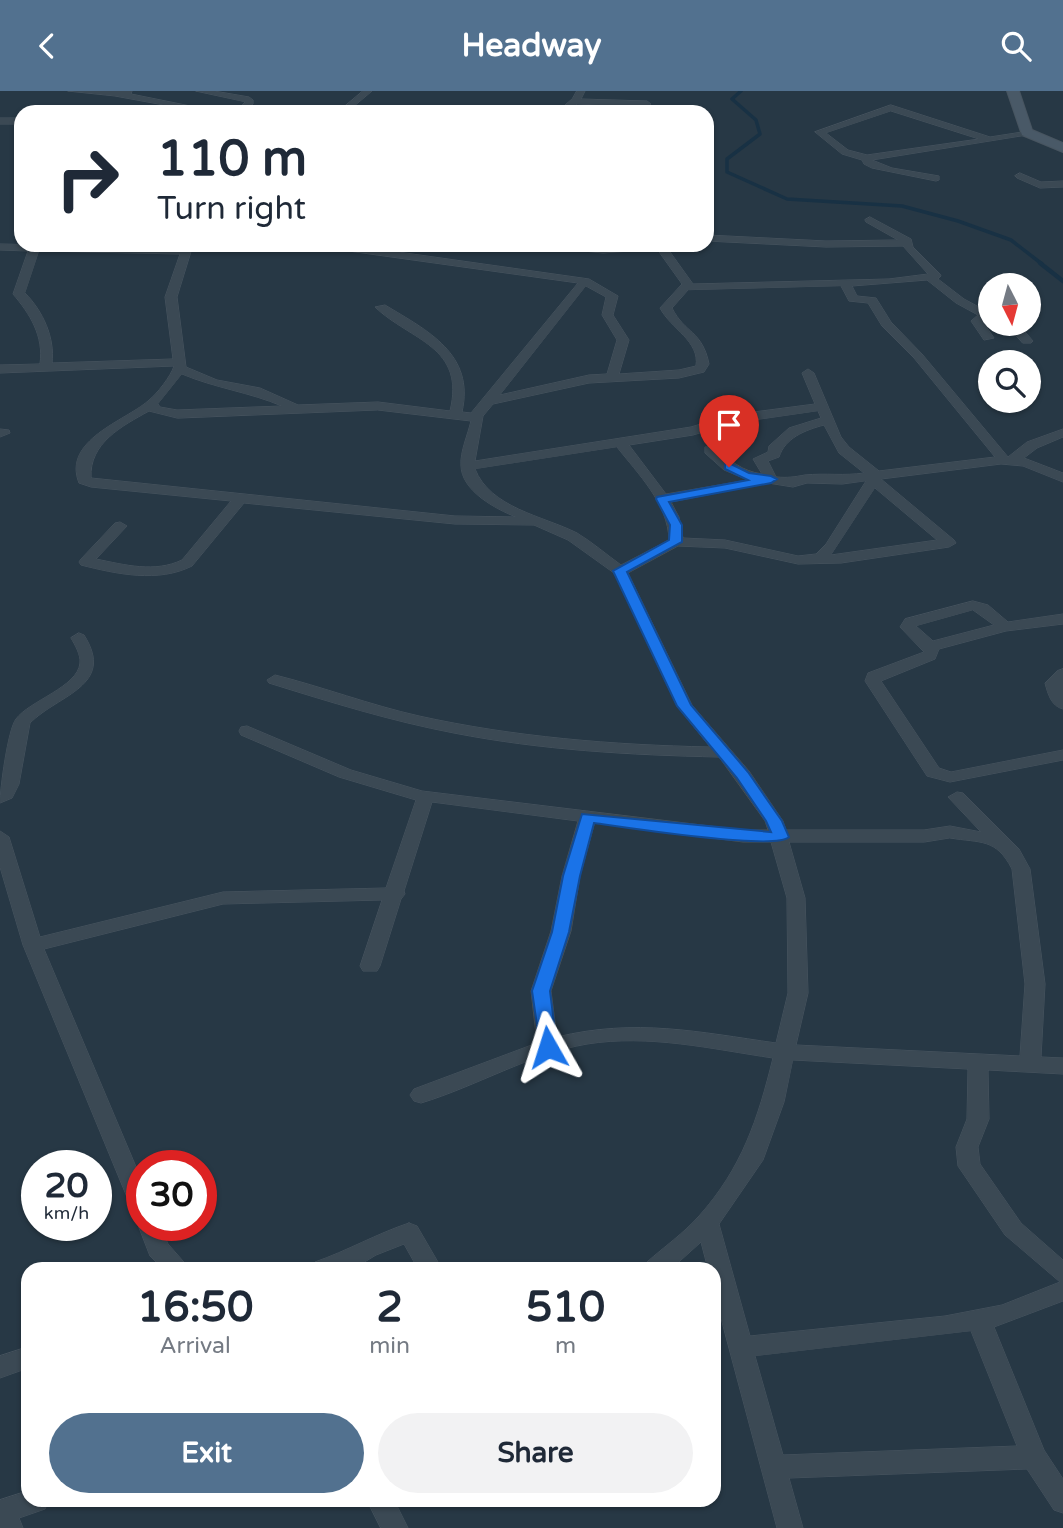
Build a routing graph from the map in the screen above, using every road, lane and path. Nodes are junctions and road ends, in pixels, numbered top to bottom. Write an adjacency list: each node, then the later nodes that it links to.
1 (72, 91): 7 (street)
2 (132, 91): 7 (street)
3 (200, 91): 11 (street)
4 (368, 91): 12 (street)
5 (582, 91): 8 (street)
6 (1013, 91): 14 (street)
7 (117, 94): 10 (street)
8 (575, 101): 9 (street); 13 (street)
9 (646, 104)
10 (178, 105)
11 (248, 105)
12 (351, 105)
13 (570, 105)
14 (1029, 134): 15 (street); 16 (street)
15 (990, 140): 17 (street); 17 (street)
16 (1063, 148)
17 (867, 158): 19 (street)
18 (1020, 176): 20 (street)
19 (936, 178)
20 (1063, 184)
21 (870, 220): 23 (street)
22 (714, 238): 23 (street)
23 (908, 243): 28 (street)
24 (34, 252): 36 (street)
25 (186, 252): 37 (street)
26 (377, 252): 29 (street)
27 (664, 252): 31 (street)
28 (931, 278): 30 (street); 33 (street)
29 (585, 281): 40 (street); 42 (street)
30 (845, 283): 31 (street); 53 (street)
31 (687, 288): 40 (street)
32 (381, 307): 47 (street)
33 (978, 311)
34 (1023, 336): 35 (street)
35 (1027, 341)
36 (48, 360): 37 (street); 38 (street)
37 (180, 365): 41 (street); 43 (street)
38 (0, 369)
39 (808, 373): 44 (street)
40 (612, 378): 42 (street)
41 (276, 398): 45 (street); 46 (street)
42 (489, 401): 48 (street)
43 (152, 404): 46 (street); 58 (street)
44 (824, 405): 49 (street); 51 (street)
45 (329, 407): 46 (street); 47 (street)
46 (295, 408)
47 (455, 414): 48 (street)
48 (475, 417): 54 (street)
49 (829, 419): 55 (street); 57 (street)
50 (1063, 433): 53 (street)
51 (620, 442): 54 (street); 59 (street)
52 (710, 450): 57 (street)
53 (1007, 460): 55 (street); 56 (street)
54 (467, 466): 60 (street)
55 (875, 478): 57 (street); 63 (street); 63 (street)
56 (1063, 478)
57 (771, 479): 59 (street)
58 (240, 499): 60 (street); 61 (street)
59 (662, 499): 62 (street)
60 (537, 521): 64 (street)
61 (120, 526)
62 (676, 542): 63 (street); 64 (street)
63 (810, 560)
64 (620, 571): 73 (street)
65 (1063, 619): 66 (street)
66 (1005, 627): 68 (street); 68 (street)
67 (79, 638): 77 (street)
68 (930, 647): 75 (street)
69 (1063, 674): 71 (street)
70 (275, 680): 73 (street)
71 (1063, 703)
72 (247, 731): 78 (street)
73 (724, 753): 82 (street)
74 (1063, 755): 75 (street)
75 (950, 777): 76 (street)
76 (957, 797): 80 (street); 83 (street)
77 (0, 798)
78 (425, 798): 79 (street); 84 (street)
79 (588, 817): 82 (street); 87 (street)
80 (950, 831): 82 (street); 83 (street)
81 (0, 837): 85 (street)
82 (781, 837): 88 (street)
83 (999, 840): 90 (street)
84 (396, 894): 85 (street); 86 (street)
85 (33, 945): 93 (street)
86 (370, 967)
87 (548, 1047): 88 (street); 92 (street)
88 (785, 1052): 89 (street); 94 (street)
89 (978, 1061): 90 (street); 102 (street)
90 (1030, 1065): 91 (street)
91 (1063, 1066)
92 (421, 1095)
93 (126, 1169)
94 (708, 1223): 99 (street); 100 (street)
95 (155, 1241): 96 (street)
96 (171, 1262)
97 (345, 1262): 98 (street)
98 (425, 1262)
99 (663, 1262)
100 (719, 1262)
101 (721, 1269): 105 (street)
102 (1063, 1274)
103 (1063, 1291): 104 (street)
104 (979, 1320): 105 (street); 108 (street)
105 (743, 1347): 109 (street)
106 (21, 1360): 107 (street)
107 (0, 1367)
108 (1034, 1457): 109 (street); 110 (street)
109 (773, 1467): 115 (street)
110 (1063, 1501)
111 (23, 1507): 113 (street)
112 (384, 1507): 114 (street)
113 (5, 1517)
114 (395, 1528)
115 (790, 1528)

